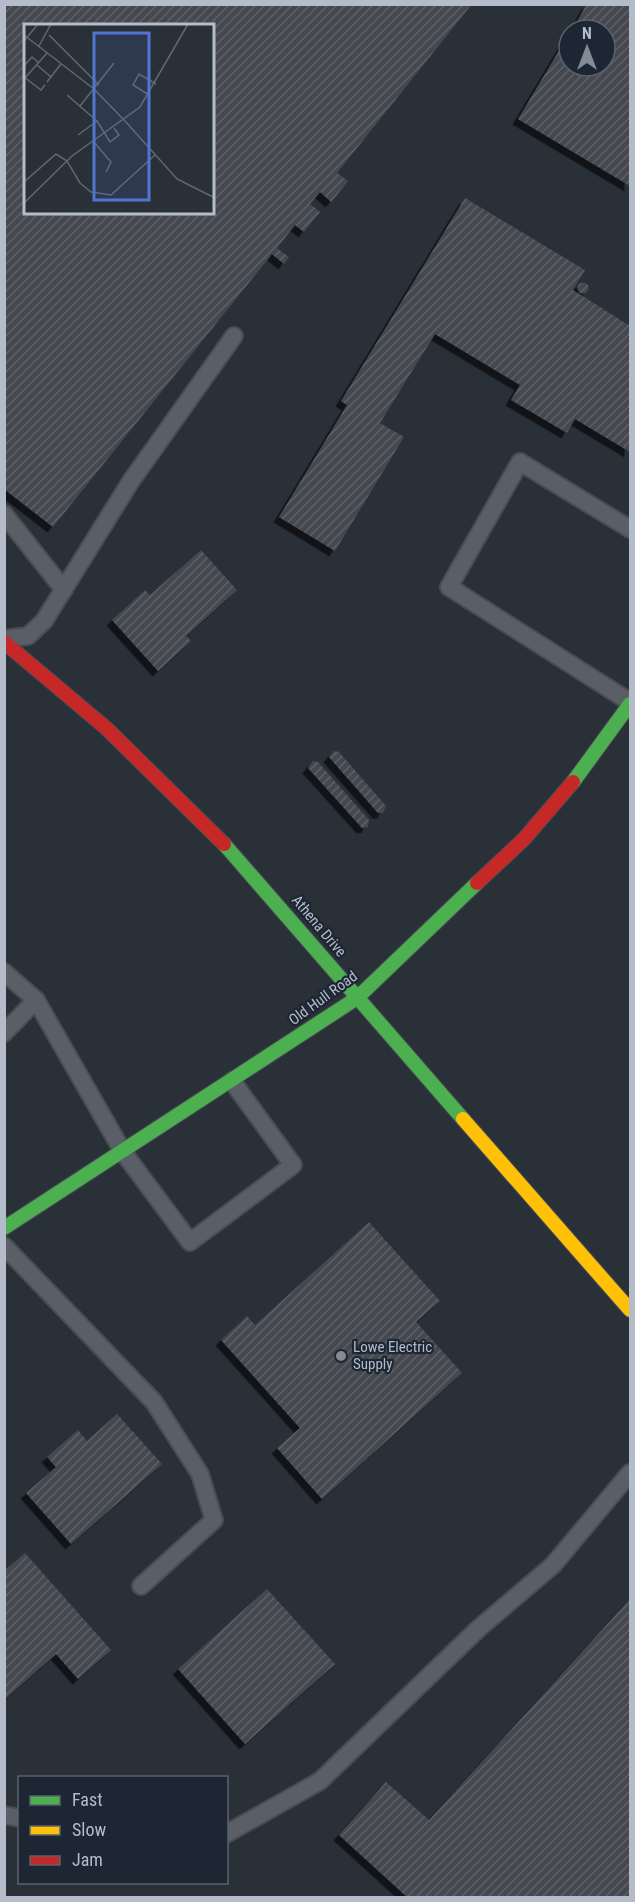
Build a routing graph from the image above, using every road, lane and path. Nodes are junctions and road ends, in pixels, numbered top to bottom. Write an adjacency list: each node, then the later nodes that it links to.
1 (234, 336): 4 (lane)
2 (4, 514): 4 (lane)
3 (630, 529): 6 (lane)
4 (64, 590): 5 (lane)
5 (4, 640): 8 (main road, Athena Drive)
6 (630, 703): 8 (main road, Old Hull Road)
7 (4, 972): 9 (lane)
8 (357, 998): 11 (main road, Old Hull Road); 15 (main road, Athena Drive)
9 (36, 1000): 10 (lane); 12 (lane)
10 (4, 1033)
11 (232, 1081): 12 (main road, Old Hull Road); 12 (lane)
12 (123, 1152): 13 (main road, Old Hull Road)
13 (4, 1228)
14 (4, 1246): 17 (lane)
15 (630, 1311)
16 (630, 1473): 18 (lane)
17 (141, 1586)
18 (228, 1833)

